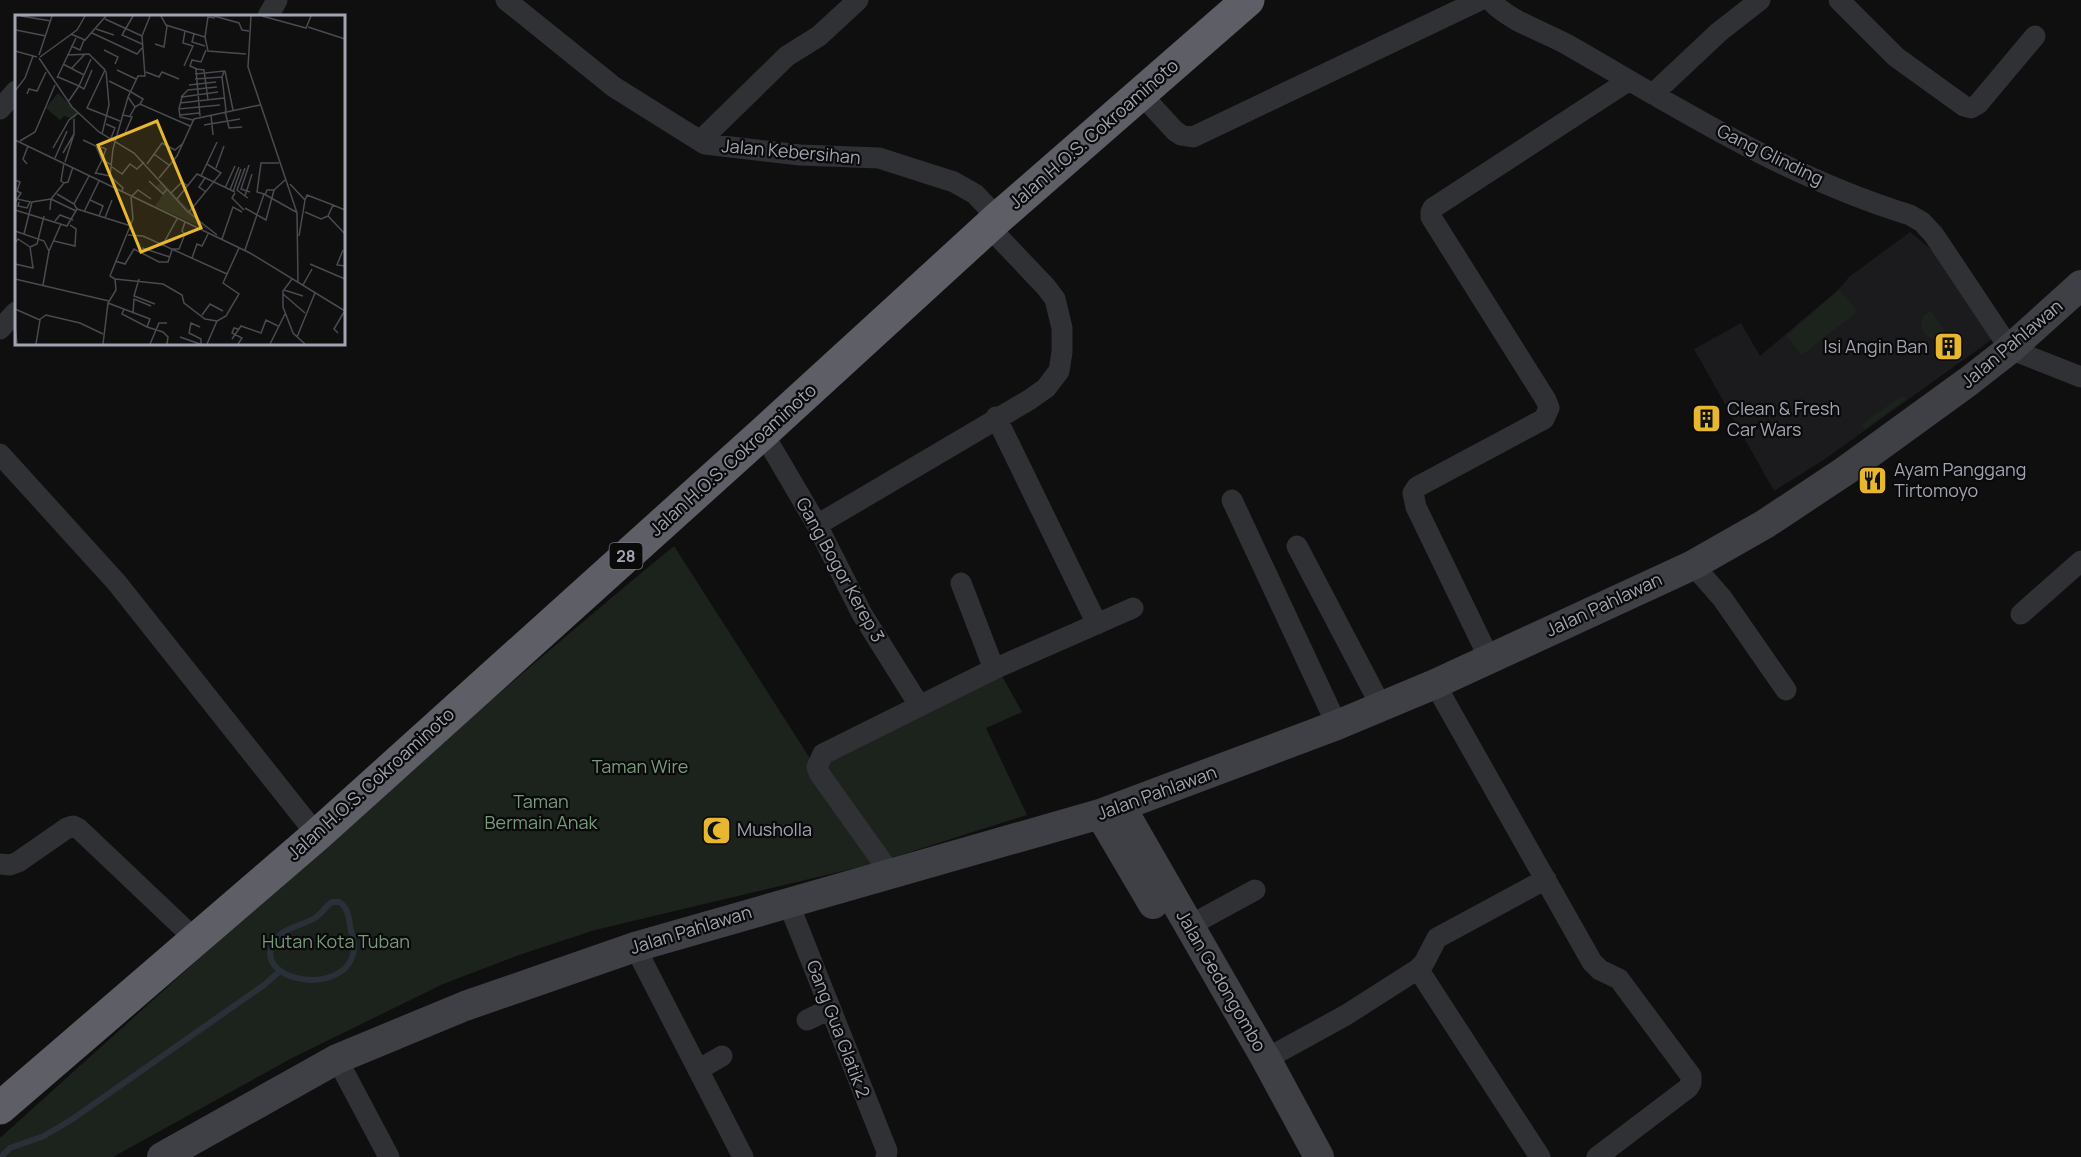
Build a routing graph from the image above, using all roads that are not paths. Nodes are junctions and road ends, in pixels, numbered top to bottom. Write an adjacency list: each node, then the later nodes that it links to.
1 (277, 0): 9 (street)
2 (858, 0): 16 (street)
3 (1248, 0): 13 (highway, Jalan H.O.S. Cokroaminoto / 28)
4 (1480, 0): 13 (street)
5 (1490, 0): 11 (street, Gang Glinding)
6 (1760, 0): 14 (street)
7 (1839, 0): 10 (street)
8 (510, 1): 16 (street, Jalan Kebersihan)
9 (269, 15)
10 (2035, 36)
11 (1628, 81): 14 (street, Gang Glinding); 35 (street)
12 (15, 92): 15 (street)
13 (1141, 94): 17 (highway, Jalan H.O.S. Cokroaminoto / 28)
14 (1653, 94): 21 (street, Gang Glinding)
15 (0, 110)
16 (700, 141): 17 (street, Jalan Kebersihan)
17 (993, 223): 23 (street, Jalan Kebersihan); 24 (highway, Jalan H.O.S. Cokroaminoto / 28)
18 (2081, 285): 21 (main road, Jalan Pahlawan)
19 (15, 313): 20 (street)
20 (0, 328)
21 (2010, 349): 22 (street); 30 (main road, Jalan Pahlawan)
22 (2081, 377)
23 (996, 417): 27 (street, Jalan Kebersihan); 34 (street)
24 (763, 433): 27 (street, Gang Bogor Kerep 3); 43 (highway, Jalan H.O.S. Cokroaminoto / 28)
25 (0, 454): 43 (street)
26 (1232, 500): 41 (street)
27 (817, 525): 39 (street, Gang Bogor Kerep 3)
28 (1297, 546): 40 (street)
29 (2081, 561): 33 (street)
30 (1693, 564): 35 (main road, Jalan Pahlawan); 38 (street)
31 (961, 583): 36 (street)
32 (1133, 608): 34 (street)
33 (2021, 614)
34 (1097, 624): 36 (street)
35 (1489, 658): 37 (main road, Jalan Pahlawan)
36 (994, 669): 39 (street)
37 (1435, 684): 40 (main road, Jalan Pahlawan); 46 (street)
38 (1786, 690)
39 (920, 705): 45 (street)
40 (1381, 706): 41 (main road, Jalan Pahlawan)
41 (1337, 725): 42 (main road, Jalan Pahlawan)
42 (1110, 811): 45 (main road, Jalan Pahlawan); 49 (main road, Jalan Gedongombo); 64 (main road, Jalan Gedongombo)
43 (317, 835): 50 (highway, Jalan H.O.S. Cokroaminoto / 28)
44 (0, 864): 50 (street)
45 (891, 874): 48 (main road, Jalan Pahlawan)
46 (1546, 879): 52 (street); 67 (street)
47 (1255, 890): 49 (street)
48 (788, 902): 51 (main road, Jalan Pahlawan); 53 (street, Gang Gua Glatik 2)
49 (1189, 926): 57 (main road, Jalan Gedongombo)
50 (195, 939): 59 (highway, Jalan H.O.S. Cokroaminoto / 28)
51 (635, 947): 56 (main road, Jalan Pahlawan); 58 (street)
52 (1419, 969): 57 (street); 66 (street)
53 (830, 1009): 54 (street); 63 (street, Gang Gua Glatik 2)
54 (807, 1020)
55 (722, 1056): 58 (street)
56 (337, 1059): 60 (main road, Jalan Pahlawan); 61 (street)
57 (1266, 1059): 65 (main road, Jalan Gedongombo)
58 (698, 1070): 62 (street)
59 (0, 1108)
60 (162, 1157)
61 (389, 1157)
62 (743, 1157)
63 (886, 1157)
64 (1297, 1157)
65 (1319, 1157)
66 (1540, 1157)
67 (1598, 1157)

